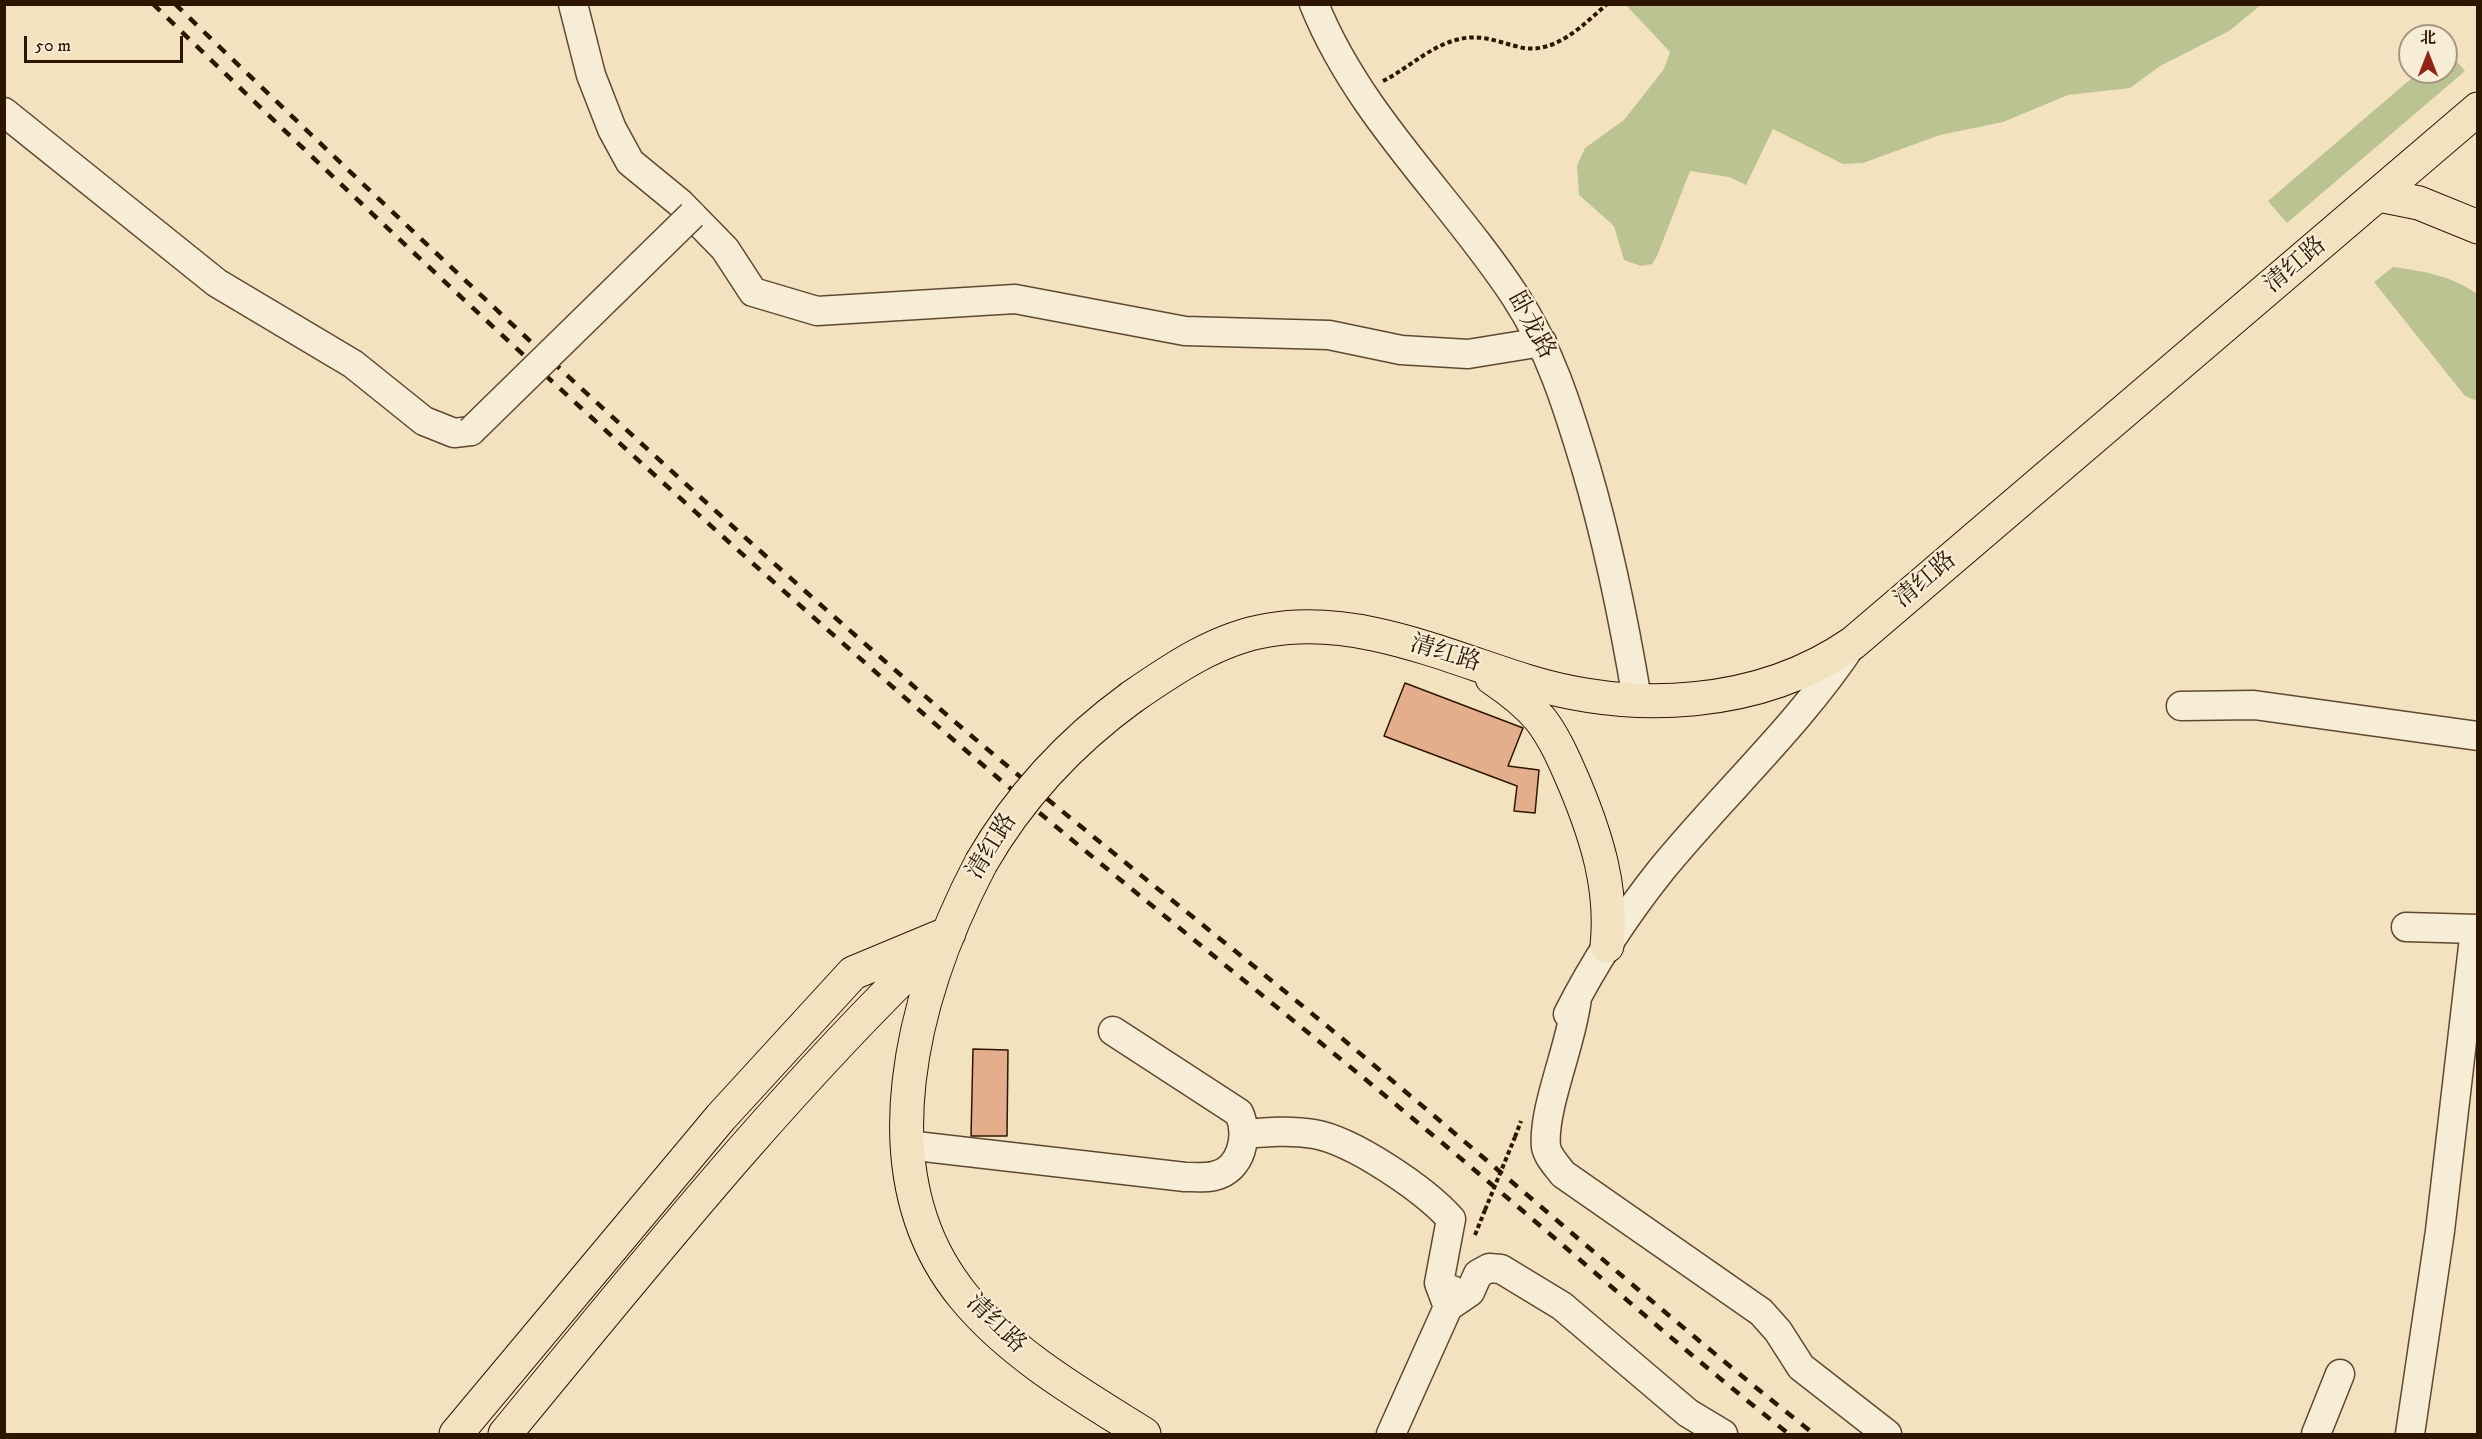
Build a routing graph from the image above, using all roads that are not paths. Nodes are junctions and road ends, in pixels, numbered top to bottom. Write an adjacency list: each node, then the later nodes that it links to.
1 (573, 4): 8 (street)
2 (1314, 4): 10 (street, 卧龙路)
3 (2478, 109): 5 (main road, 清红路)
4 (4, 112): 8 (street, bridge)
5 (2379, 195): 7 (main road); 11 (main road, 清红路)
6 (2478, 207): 7 (main road)
7 (2442, 211): 9 (main road)
8 (692, 215): 10 (street)
9 (2478, 227)
10 (1542, 342): 13 (street, 卧龙路)
11 (1853, 643): 13 (main road, 清红路); 19 (street)
12 (1448, 655): 13 (main road, 清红路); 18 (main road, 清红路, bridge); 19 (main road)
13 (1637, 699)
14 (2181, 706): 15 (street)
15 (2478, 736)
16 (2406, 927): 17 (street)
17 (2476, 929): 34 (street)
18 (949, 933): 24 (main road, 清红路); 27 (main road); 28 (main road)
19 (1607, 946): 20 (street)
20 (1577, 997): 22 (street); 32 (street)
21 (1113, 1031): 23 (street)
22 (1546, 1062)
23 (1244, 1134): 24 (street); 25 (street)
24 (907, 1145): 29 (main road, 清红路)
25 (1451, 1296): 30 (street); 31 (street)
26 (2340, 1374): 33 (street)
27 (456, 1434)
28 (505, 1434)
29 (1144, 1434)
30 (1391, 1434)
31 (1723, 1434)
32 (1887, 1434)
33 (2316, 1434)
34 (2410, 1434)

